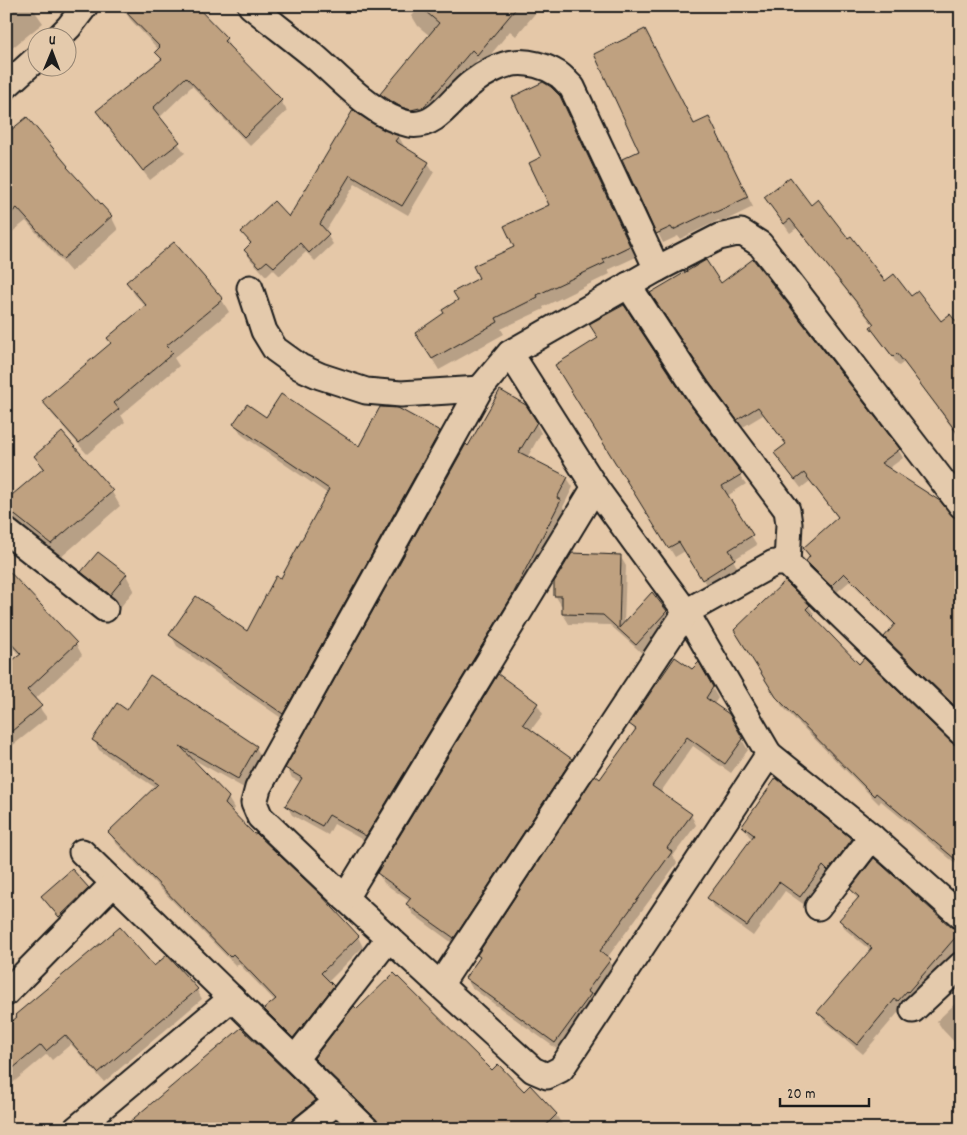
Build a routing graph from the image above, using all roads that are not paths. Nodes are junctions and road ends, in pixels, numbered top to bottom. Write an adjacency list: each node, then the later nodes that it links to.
1 (86, 6): 3 (street)
2 (251, 6): 6 (street)
3 (68, 28)
4 (28, 66): 5 (street)
5 (6, 86)
6 (657, 269): 7 (street); 12 (street)
7 (628, 285): 9 (street); 14 (street)
8 (250, 288): 10 (street)
9 (510, 353): 10 (street); 11 (street)
10 (480, 389): 22 (street)
11 (595, 486): 16 (street); 22 (street)
12 (961, 505)
13 (6, 531): 15 (street)
14 (787, 563): 16 (street); 17 (street)
15 (105, 609)
16 (686, 612): 18 (street); 27 (street)
17 (961, 732)
18 (769, 754): 19 (street); 27 (street)
19 (872, 837): 23 (street); 24 (street)
20 (82, 852): 21 (street)
21 (114, 883): 28 (street); 29 (street)
22 (345, 898): 25 (street)
23 (818, 906)
24 (961, 916)
25 (389, 938): 27 (street); 31 (street)
26 (961, 965): 30 (street)
27 (440, 985)
28 (6, 993)
29 (232, 998): 31 (street); 33 (street)
30 (913, 1010)
31 (295, 1059): 32 (street)
32 (338, 1101): 34 (street); 35 (street)
33 (76, 1129)
34 (303, 1129)
35 (366, 1129)

